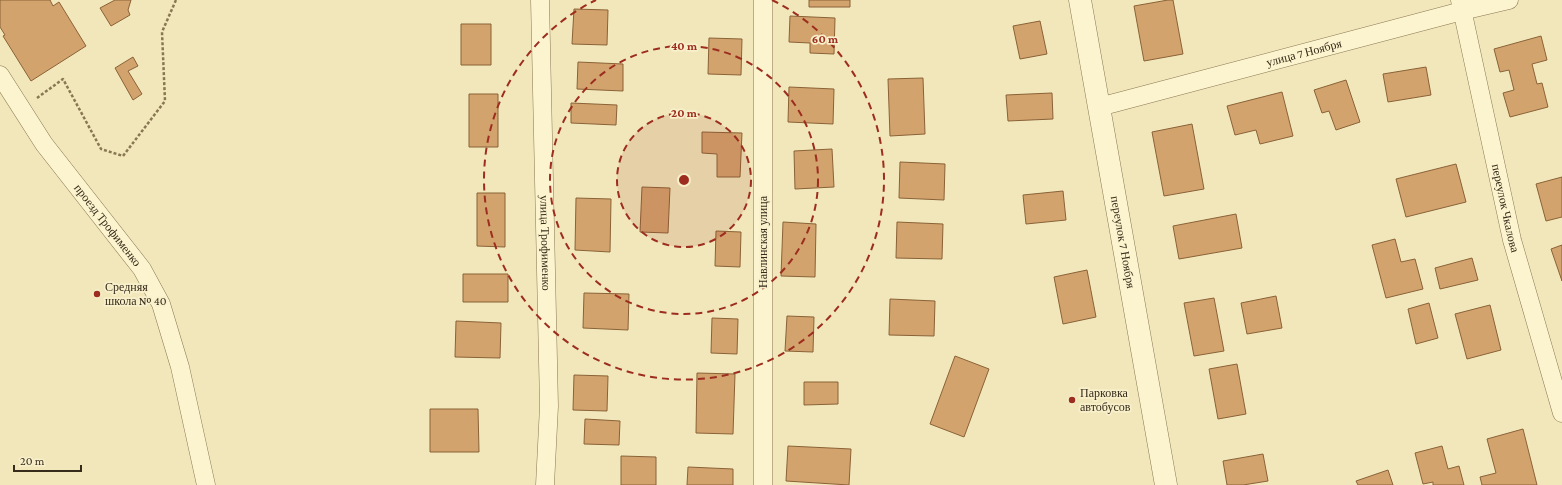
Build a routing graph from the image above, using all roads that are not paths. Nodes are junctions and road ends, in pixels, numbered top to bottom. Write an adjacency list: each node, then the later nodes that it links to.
1 (540, 0): 10 (street, улица Трофименко)
2 (763, 0): 11 (street, Навлинская улица)
3 (1080, 0): 7 (street, переулок 7 Ноября)
4 (1509, 0): 5 (street, улица 7 Ноября)
5 (1461, 5): 7 (street, улица 7 Ноября); 8 (street, переулок Чкалова)
6 (0, 74): 9 (street, проезд Трофименко)
7 (1099, 108): 12 (street, переулок 7 Ноября)
8 (1562, 414)
9 (206, 485)
10 (545, 485)
11 (763, 485)
12 (1166, 485)

